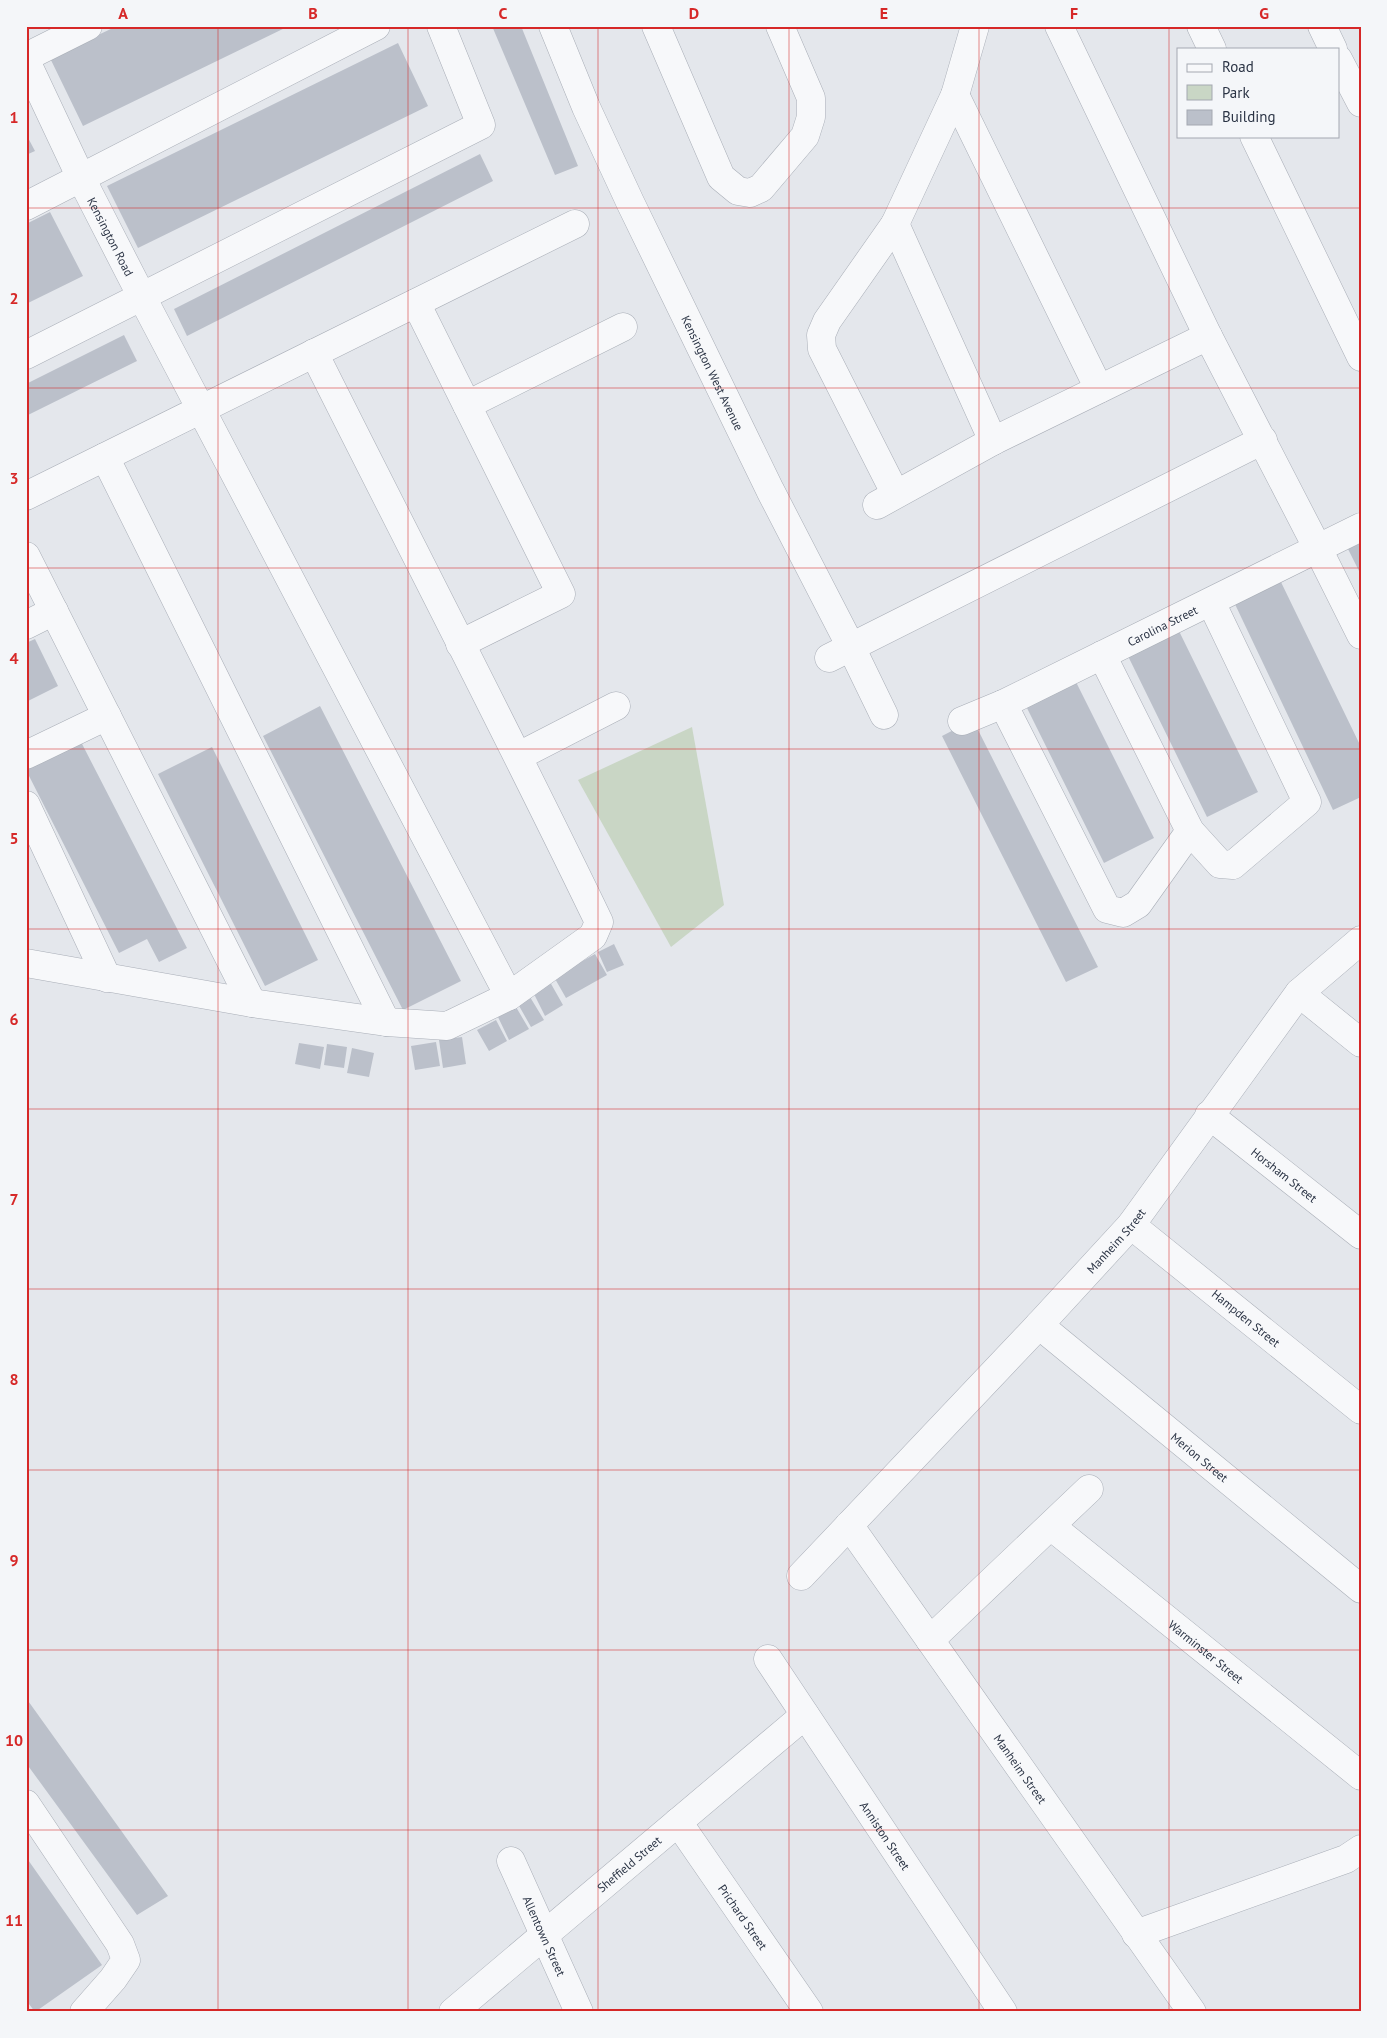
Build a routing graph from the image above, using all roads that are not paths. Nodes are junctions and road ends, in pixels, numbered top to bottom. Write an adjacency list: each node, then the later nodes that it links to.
1 (88, 26): 11 (street)
2 (376, 26): 17 (street)
3 (441, 26): 21 (street)
4 (553, 26): 43 (street, Kensington West Avenue)
5 (656, 26): 6 (street)
6 (780, 26)
7 (975, 26): 14 (street)
8 (1059, 26): 24 (street)
9 (1201, 26): 10 (street)
10 (1212, 48)
11 (26, 57)
12 (26, 61): 17 (street, Kensington Road)
13 (1340, 63): 15 (street)
14 (955, 94): 20 (street); 28 (street)
15 (1361, 103)
16 (1255, 138): 27 (street)
17 (81, 178): 18 (street); 21 (street, Kensington Road)
18 (26, 206)
19 (575, 224): 22 (street)
20 (895, 224): 32 (street); 32 (street)
21 (142, 297): 26 (street); 30 (street, Kensington Road)
22 (416, 303): 25 (street); 29 (street)
23 (623, 327): 29 (street)
24 (1208, 336): 28 (street); 31 (street)
25 (314, 353): 30 (street); 42 (street)
26 (26, 354)
27 (1361, 357)
28 (1099, 389): 32 (street)
29 (467, 405): 42 (street)
30 (201, 409): 33 (street); 58 (street, Kensington Road)
31 (1262, 440): 36 (street); 43 (street)
32 (993, 441)
33 (105, 457): 34 (street); 60 (street)
34 (26, 496)
35 (1361, 527): 36 (street, Carolina Street)
36 (1318, 548): 38 (street, Carolina Street); 41 (street)
37 (26, 556): 39 (street)
38 (1211, 602): 44 (street, Carolina Street); 53 (street)
39 (54, 611): 40 (street); 48 (street)
40 (26, 625)
41 (1361, 635)
42 (460, 644): 51 (street)
43 (840, 652): 47 (street, Kensington West Avenue)
44 (1102, 655): 45 (street, Carolina Street); 53 (street)
45 (1003, 704): 49 (street, Carolina Street); 53 (street)
46 (616, 706): 51 (street)
47 (884, 715)
48 (107, 716): 50 (street); 59 (street)
49 (962, 721)
50 (26, 754)
51 (519, 756): 58 (street)
52 (26, 805): 56 (street)
53 (1190, 831)
54 (1361, 940): 57 (street, Manheim Street)
55 (26, 963): 56 (street)
56 (107, 978): 59 (street)
57 (1299, 993): 61 (street); 62 (street, Manheim Street)
58 (509, 996): 60 (street)
59 (252, 1003): 60 (street)
60 (386, 1022)
61 (1361, 1043)
62 (1209, 1115): 63 (street, Manheim Street); 64 (street, Horsham Street)
63 (1131, 1225): 65 (street, Manheim Street); 66 (street, Hampden Street)
64 (1361, 1235)
65 (1039, 1325): 68 (street, Manheim Street); 71 (street, Merion Street)
66 (1361, 1410)
67 (1089, 1489): 69 (street)
68 (849, 1525): 70 (street, Manheim Street); 72 (street, Manheim Street)
69 (1052, 1527): 72 (street); 75 (street, Warminster Street)
70 (801, 1576)
71 (1361, 1589)
72 (930, 1640): 81 (street, Manheim Street)
73 (768, 1660): 74 (street, Anniston Street)
74 (805, 1715): 77 (street, Sheffield Street); 86 (street, Anniston Street)
75 (1361, 1776)
76 (26, 1804): 82 (street)
77 (678, 1822): 80 (street, Sheffield Street); 85 (street, Prichard Street)
78 (1361, 1848): 81 (street)
79 (510, 1861): 80 (street, Allentown Street)
80 (544, 1934): 83 (street, Sheffield Street); 84 (street, Allentown Street)
81 (1136, 1934): 87 (street, Manheim Street)
82 (84, 2012)
83 (453, 2012)
84 (579, 2012)
85 (809, 2012)
86 (1002, 2012)
87 (1192, 2012)

